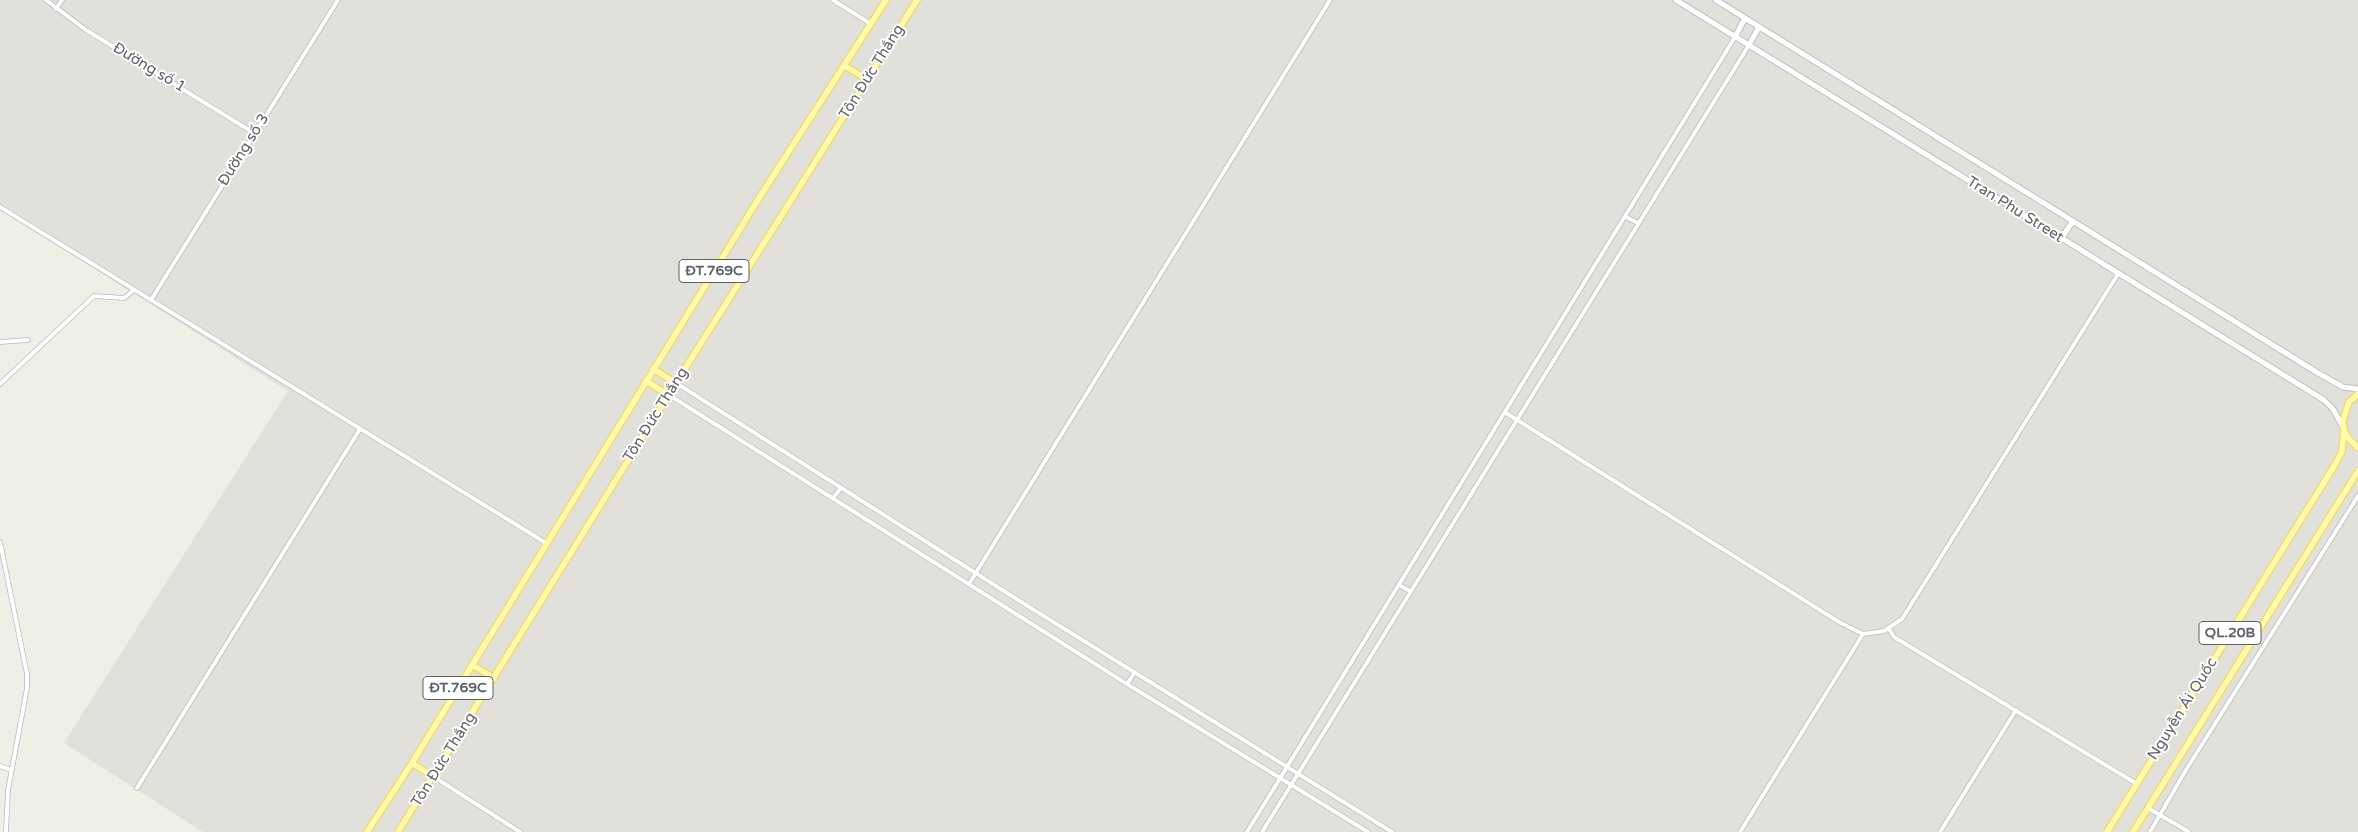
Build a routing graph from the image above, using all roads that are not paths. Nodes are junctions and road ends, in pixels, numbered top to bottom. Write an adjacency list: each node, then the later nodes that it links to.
1 (46, 0): 10 (street, Đường số 1)
2 (62, 0): 10 (street)
3 (338, 0): 18 (street, Đường số 3)
4 (833, 0): 12 (street)
5 (886, 0): 12 (main road, Tôn Đức Thắng / ĐT.769C)
6 (917, 0): 17 (main road, Tôn Đức Thắng / ĐT.769C)
7 (1330, 0): 47 (street)
8 (1676, 0): 14 (main road, Tran Phu Street)
9 (1716, 0): 11 (main road, Tran Phu Street)
10 (56, 9): 18 (street, Đường số 1)
11 (1745, 18): 13 (main road, Tran Phu Street); 14 (main road)
12 (871, 24): 16 (main road, Tôn Đức Thắng / ĐT.769C)
13 (1759, 27): 15 (main road); 21 (main road, Tran Phu Street)
14 (1736, 37): 15 (main road, Tran Phu Street); 20 (street)
15 (1749, 45): 22 (street); 23 (main road, Tran Phu Street)
16 (845, 66): 17 (main road); 29 (main road, Tôn Đức Thắng / ĐT.769C)
17 (868, 80): 31 (main road, Tôn Đức Thắng / ĐT.769C)
18 (254, 133): 26 (street, Đường số 3)
19 (0, 207): 25 (street)
20 (1626, 217): 22 (street); 36 (street)
21 (2072, 221): 23 (main road); 33 (main road, Tran Phu Street)
22 (1638, 224): 37 (street)
23 (2061, 239): 24 (main road, Tran Phu Street)
24 (2118, 274): 39 (main road, Tran Phu Street); 51 (street)
25 (134, 290): 26 (street); 32 (street)
26 (151, 300): 38 (street)
27 (28, 340): 28 (street)
28 (0, 342)
29 (653, 369): 30 (main road, Tôn Đức Thắng / ĐT.769C); 31 (main road)
30 (646, 381): 35 (main road); 46 (main road, Tôn Đức Thắng / ĐT.769C)
31 (676, 383): 35 (main road, Tôn Đức Thắng / ĐT.769C); 42 (street)
32 (0, 384)
33 (2358, 389)
34 (2358, 394): 39 (main road, Nguyễn Ái Quốc)
35 (669, 395): 44 (street); 55 (main road, Tôn Đức Thắng / ĐT.769C)
36 (1506, 413): 37 (street); 49 (street)
37 (1516, 419): 50 (street); 52 (street)
38 (360, 429): 46 (street); 67 (street)
39 (2344, 430): 40 (main road); 65 (main road, Nguyễn Ái Quốc / QL.20B)
40 (2358, 448)
41 (2358, 471): 68 (main road, Nguyễn Ái Quốc / QL.20B)
42 (841, 488): 44 (street); 47 (street)
43 (2358, 496): 69 (street)
44 (833, 498): 48 (street)
45 (0, 542): 61 (street)
46 (546, 543): 53 (main road, Tôn Đức Thắng / ĐT.769C)
47 (976, 573): 48 (street); 54 (street)
48 (969, 584): 56 (street)
49 (1399, 585): 50 (street); 60 (street)
50 (1410, 591): 62 (street)
51 (1889, 629): 52 (street); 57 (street)
52 (1863, 634): 79 (street)
53 (472, 665): 55 (main road); 58 (main road, Tôn Đức Thắng / ĐT.769C)
54 (1135, 672): 56 (street); 60 (street)
55 (494, 678): 63 (main road, Tôn Đức Thắng / ĐT.769C)
56 (1127, 684): 64 (street)
57 (2016, 710): 65 (street); 80 (street)
58 (412, 763): 63 (main road); 70 (main road, Tôn Đức Thắng / ĐT.769C)
59 (0, 766): 61 (street)
60 (1287, 766): 62 (street); 64 (street)
61 (11, 770): 71 (street)
62 (1298, 773): 66 (street); 78 (street)
63 (434, 777): 73 (main road, Tôn Đức Thắng / ĐT.769C); 74 (street)
64 (1279, 778): 66 (street); 75 (street)
65 (2137, 784): 81 (main road, Nguyễn Ái Quốc / QL.20B)
66 (1291, 785): 76 (street); 77 (street)
67 (138, 788)
68 (2148, 808): 69 (street); 82 (main road, Nguyễn Ái Quốc / QL.20B)
69 (2160, 814): 83 (street); 84 (street)
70 (368, 830): 72 (main road)
71 (6, 832)
72 (376, 832)
73 (398, 832)
74 (520, 832)
75 (1247, 832)
76 (1262, 832)
77 (1368, 832)
78 (1392, 832)
79 (1740, 832)
80 (1940, 832)
81 (2107, 832)
82 (2133, 832)
83 (2150, 832)
84 (2189, 832)

